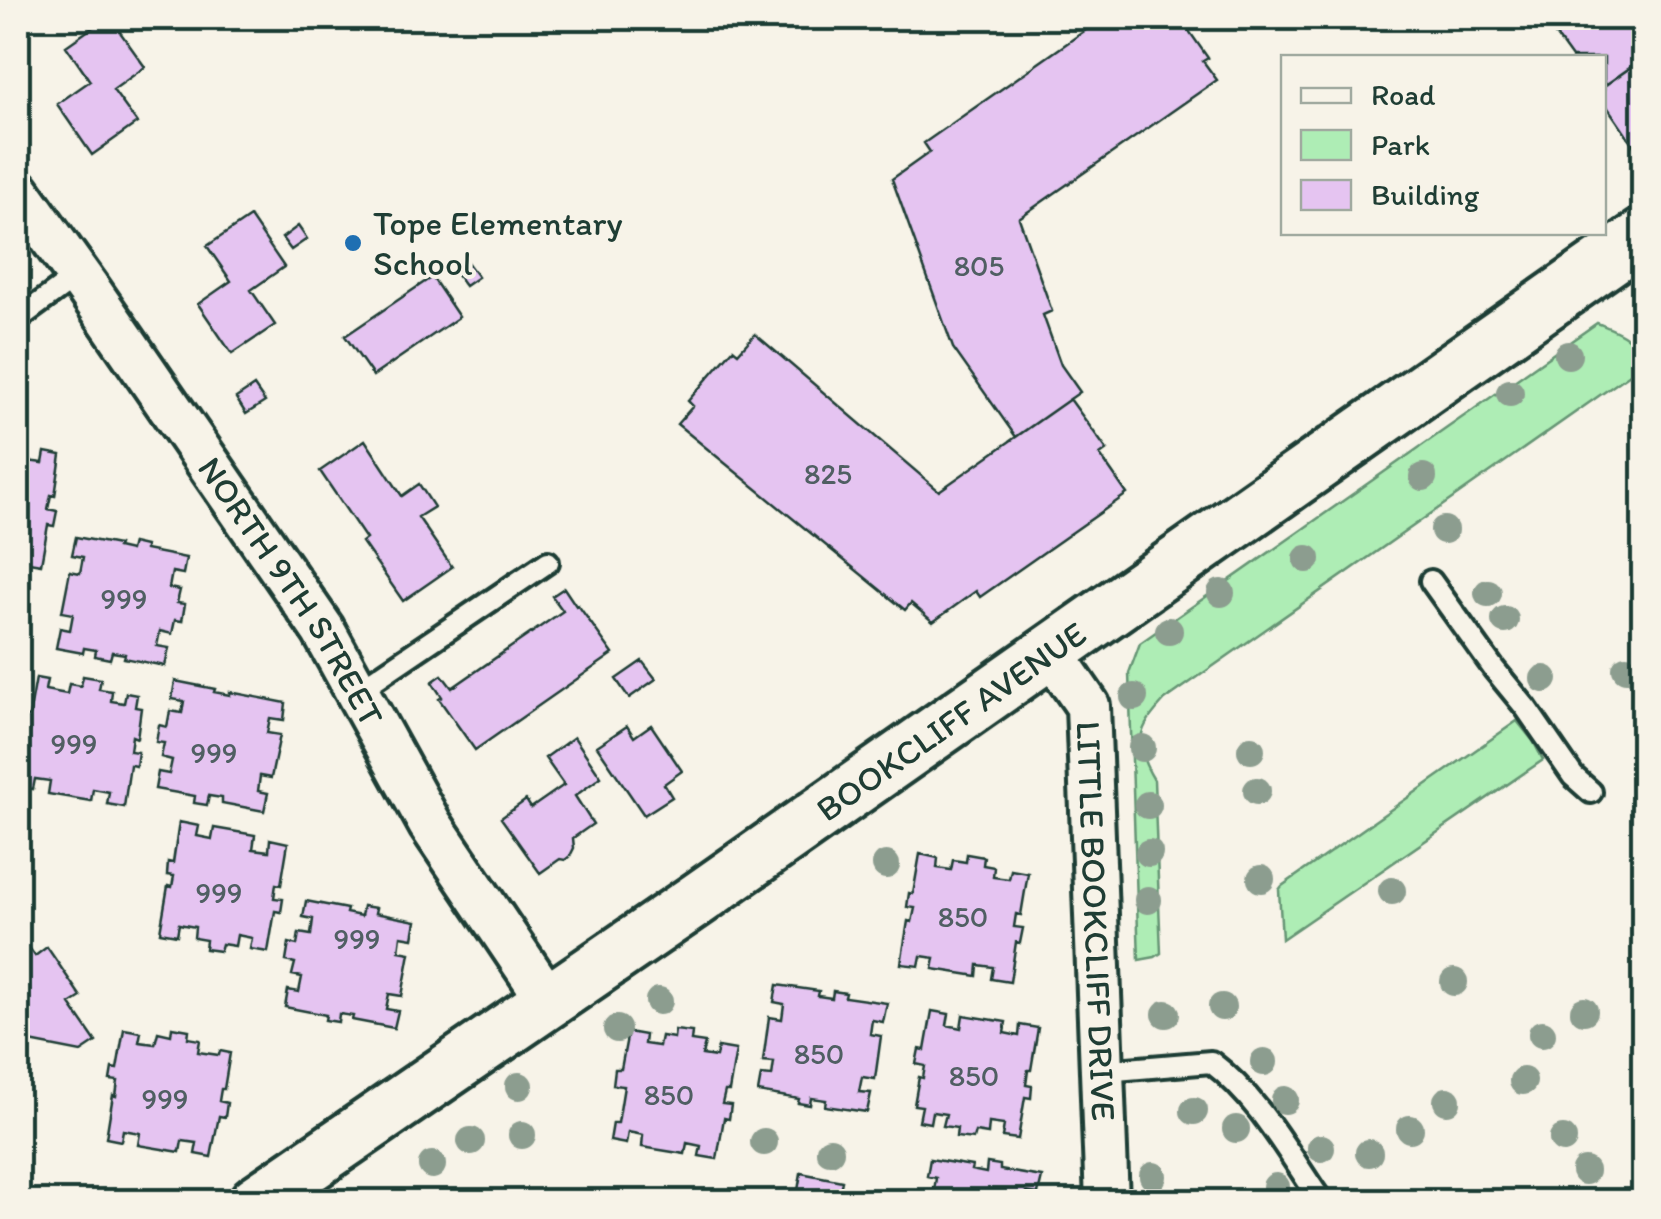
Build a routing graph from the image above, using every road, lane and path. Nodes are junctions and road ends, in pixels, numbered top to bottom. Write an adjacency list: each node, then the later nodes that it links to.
1 (18, 191): 3 (street, NORTH 9TH STREET)
2 (1644, 235): 7 (street, BOOKCLIFF AVENUE)
3 (78, 275): 4 (lane); 8 (street, NORTH 9TH STREET)
4 (18, 319)
5 (548, 562): 8 (lane)
6 (1431, 581): 9 (lane)
7 (1050, 651): 10 (street, BOOKCLIFF AVENUE); 11 (street, LITTLE BOOKCLIFF DRIVE)
8 (356, 692): 10 (street, NORTH 9TH STREET)
9 (1591, 792)
10 (549, 1001): 12 (street, BOOKCLIFF AVENUE)
11 (1104, 1071): 13 (street, LITTLE BOOKCLIFF DRIVE); 14 (lane)
12 (256, 1202)
13 (1108, 1202)
14 (1322, 1202)

